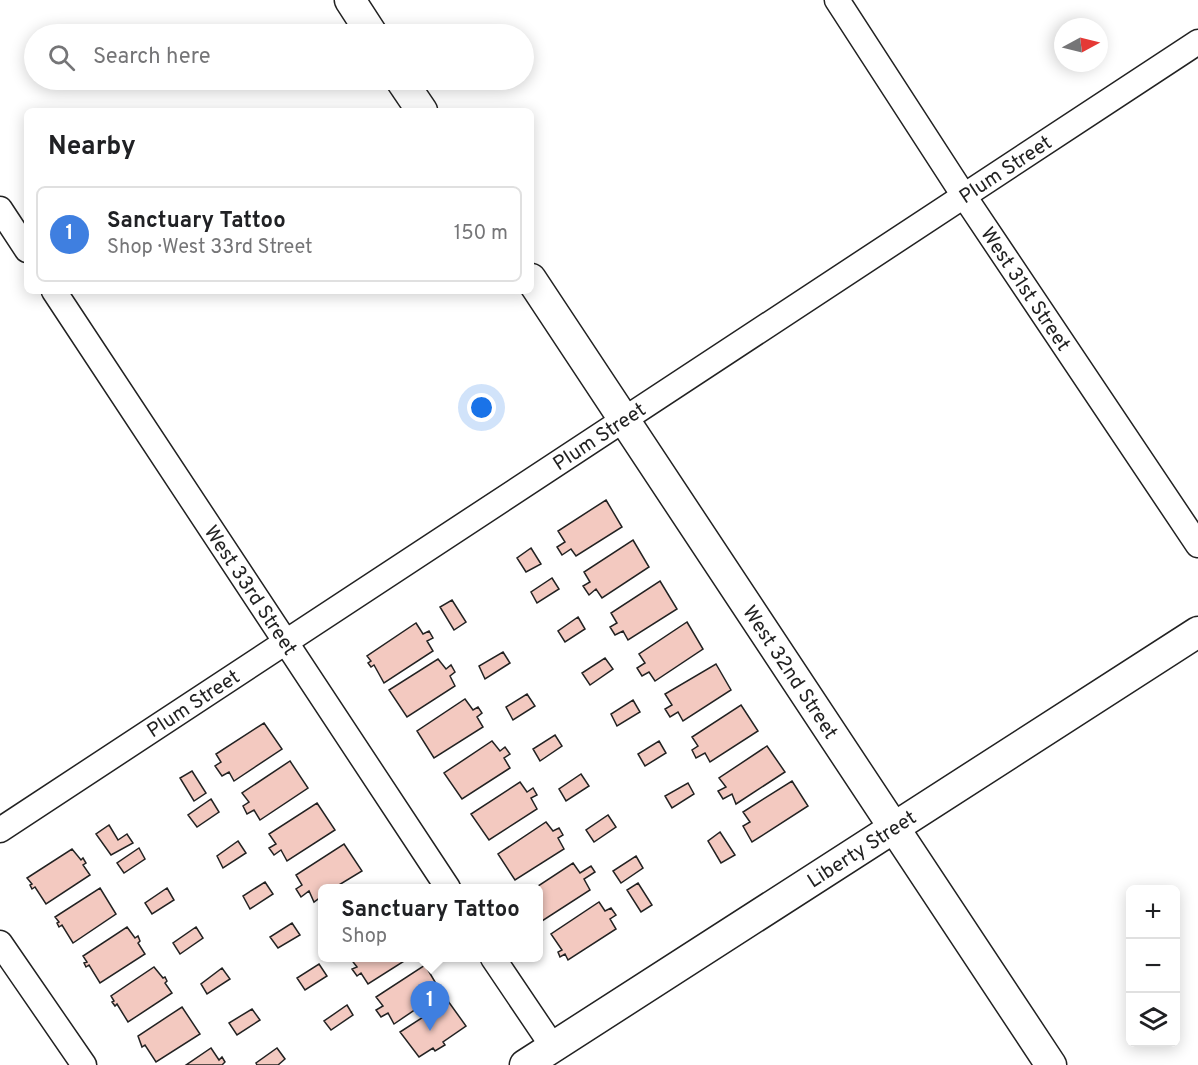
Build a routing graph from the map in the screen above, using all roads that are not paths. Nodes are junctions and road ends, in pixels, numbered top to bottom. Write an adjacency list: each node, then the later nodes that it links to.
1 (350, 0): 3 (street)
2 (837, 0): 7 (street, West 31st Street)
3 (366, 24)
4 (1198, 42): 7 (street, Plum Street)
5 (408, 90): 6 (street)
6 (420, 108)
7 (964, 196): 12 (street, Plum Street); 13 (street, West 31st Street)
8 (0, 209): 9 (street)
9 (24, 245)
10 (534, 284): 12 (street, West 32nd Street)
11 (56, 294): 15 (street, West 33rd Street)
12 (623, 420): 15 (street, Plum Street); 16 (street, West 32nd Street)
13 (1198, 545)
14 (1198, 632): 16 (street, Liberty Street)
15 (285, 643): 17 (street, Plum Street); 18 (street, West 33rd Street)
16 (895, 829): 21 (street, Liberty Street); 24 (street, West 32nd Street)
17 (0, 830)
18 (445, 884)
19 (0, 943): 22 (street)
20 (497, 962): 21 (street)
21 (553, 1047): 23 (street, Liberty Street)
22 (84, 1065)
23 (525, 1065)
24 (1050, 1065)

